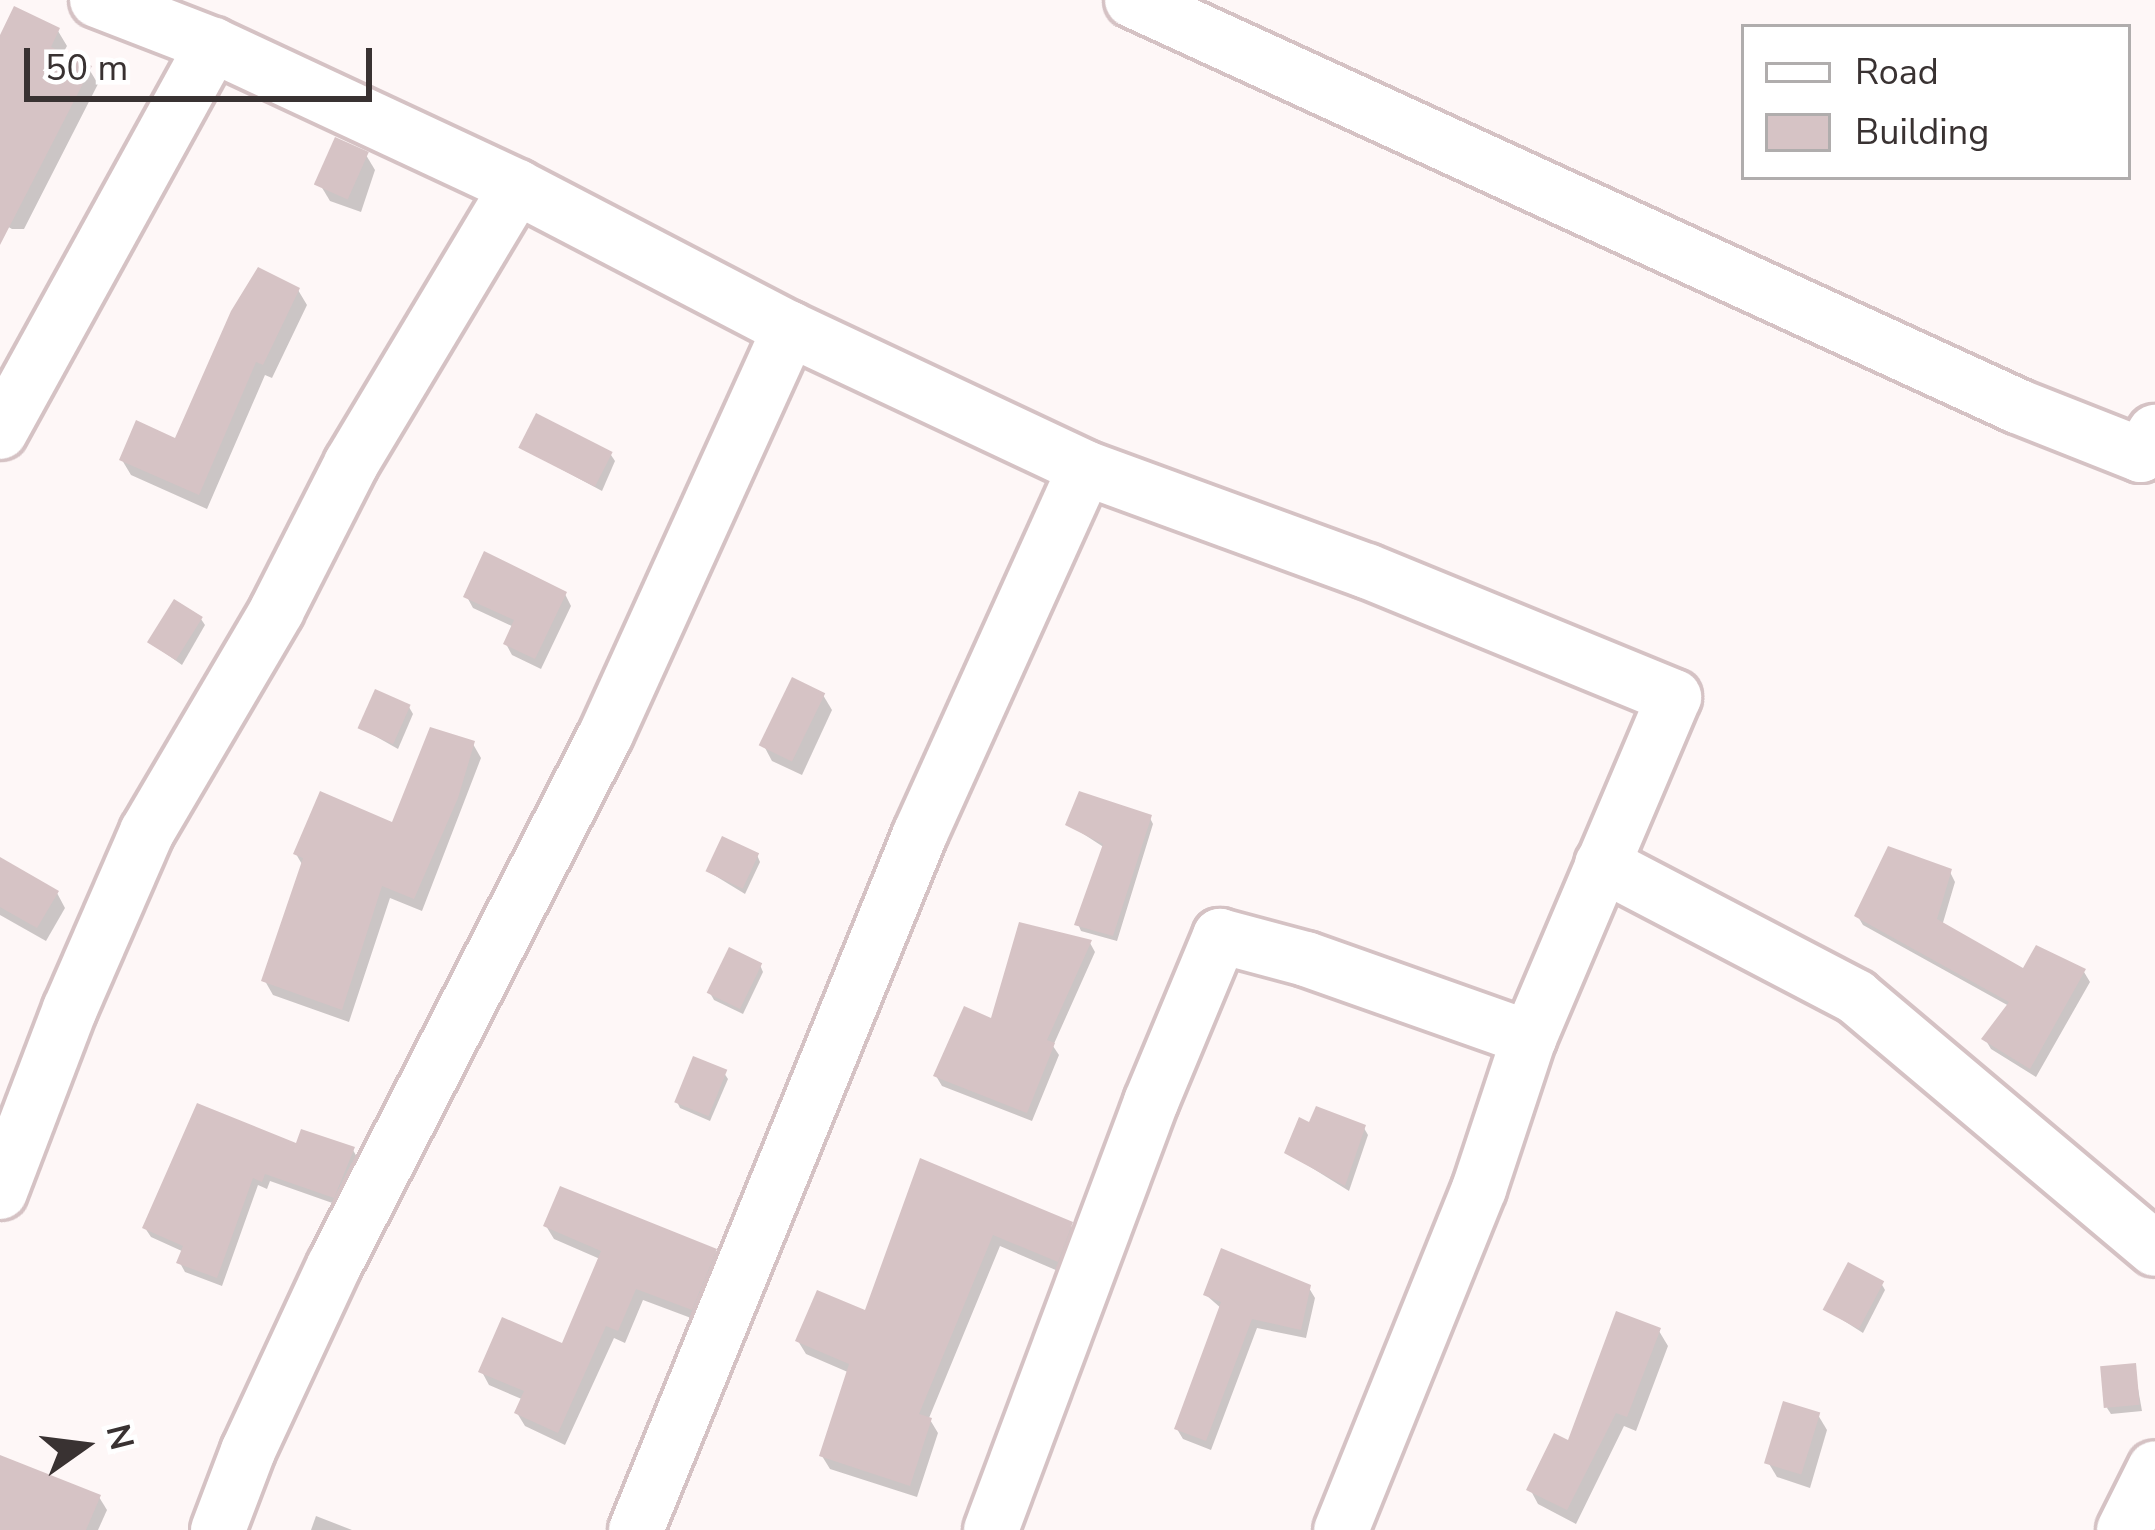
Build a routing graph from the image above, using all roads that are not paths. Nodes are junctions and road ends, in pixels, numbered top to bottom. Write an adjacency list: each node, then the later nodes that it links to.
1 (97, 0): 3 (street)
2 (1132, 0): 7 (street)
3 (213, 45): 4 (street); 6 (street)
4 (517, 187): 5 (street); 11 (street)
5 (790, 329): 8 (street); 14 (street)
6 (0, 432)
7 (2155, 432)
8 (1085, 468): 9 (street); 15 (street)
9 (1602, 864): 10 (street); 12 (street)
10 (1529, 1038): 16 (street); 17 (street)
11 (0, 1192)
12 (2155, 1250)
13 (2155, 1468): 18 (street)
14 (218, 1530)
15 (636, 1530)
16 (991, 1530)
17 (1341, 1530)
18 (2124, 1530)

